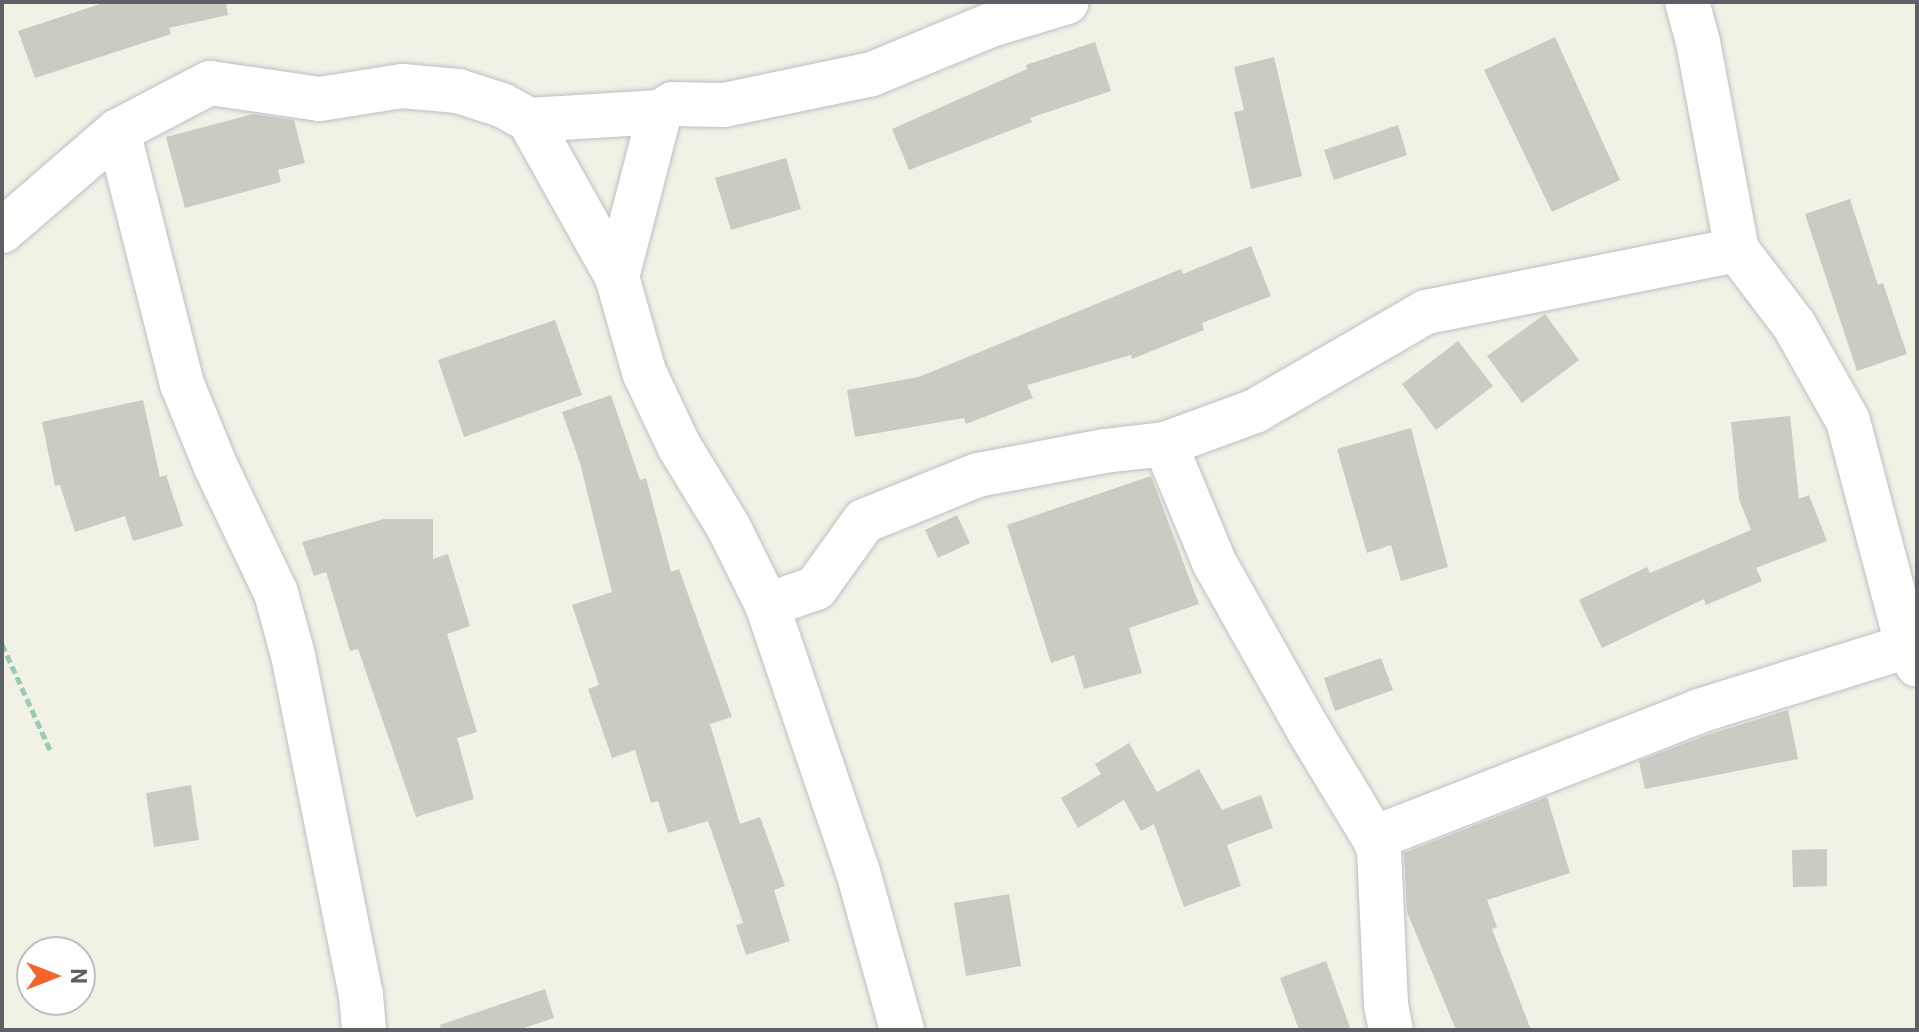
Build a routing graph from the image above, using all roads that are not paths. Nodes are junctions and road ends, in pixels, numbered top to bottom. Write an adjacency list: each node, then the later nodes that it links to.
1 (1067, 2): 3 (street)
2 (1687, 2): 7 (street)
3 (660, 112): 4 (street); 8 (street)
4 (529, 120): 5 (street); 8 (street)
5 (118, 131): 6 (street); 13 (street)
6 (2, 231)
7 (1737, 250): 9 (street); 11 (street)
8 (617, 277): 10 (street)
9 (1165, 444): 10 (street); 12 (street)
10 (767, 605): 14 (street)
11 (1914, 651): 12 (street)
12 (1374, 838): 15 (street)
13 (364, 1030)
14 (902, 1030)
15 (1391, 1030)

